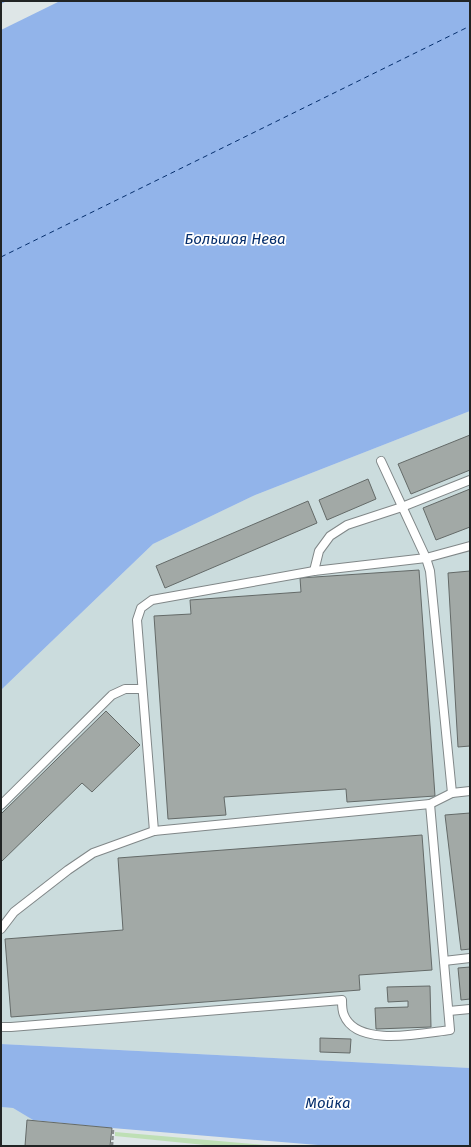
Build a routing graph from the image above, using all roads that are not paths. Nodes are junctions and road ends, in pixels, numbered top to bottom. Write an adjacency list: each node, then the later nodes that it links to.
1 (381, 461): 3 (lane)
2 (470, 480): 3 (lane)
3 (402, 507): 5 (lane); 6 (lane)
4 (470, 546): 5 (lane)
5 (426, 558): 6 (lane); 9 (lane)
6 (314, 571): 7 (lane)
7 (142, 689): 11 (lane); 12 (lane)
8 (470, 791): 9 (lane)
9 (452, 793): 10 (lane)
10 (430, 804): 12 (lane); 15 (lane)
11 (1, 805)
12 (154, 831): 13 (lane)
13 (1, 929)
14 (470, 958): 15 (lane)
15 (444, 962): 17 (lane)
16 (470, 1009): 17 (lane)
17 (449, 1011): 18 (lane)
18 (1, 1027)

